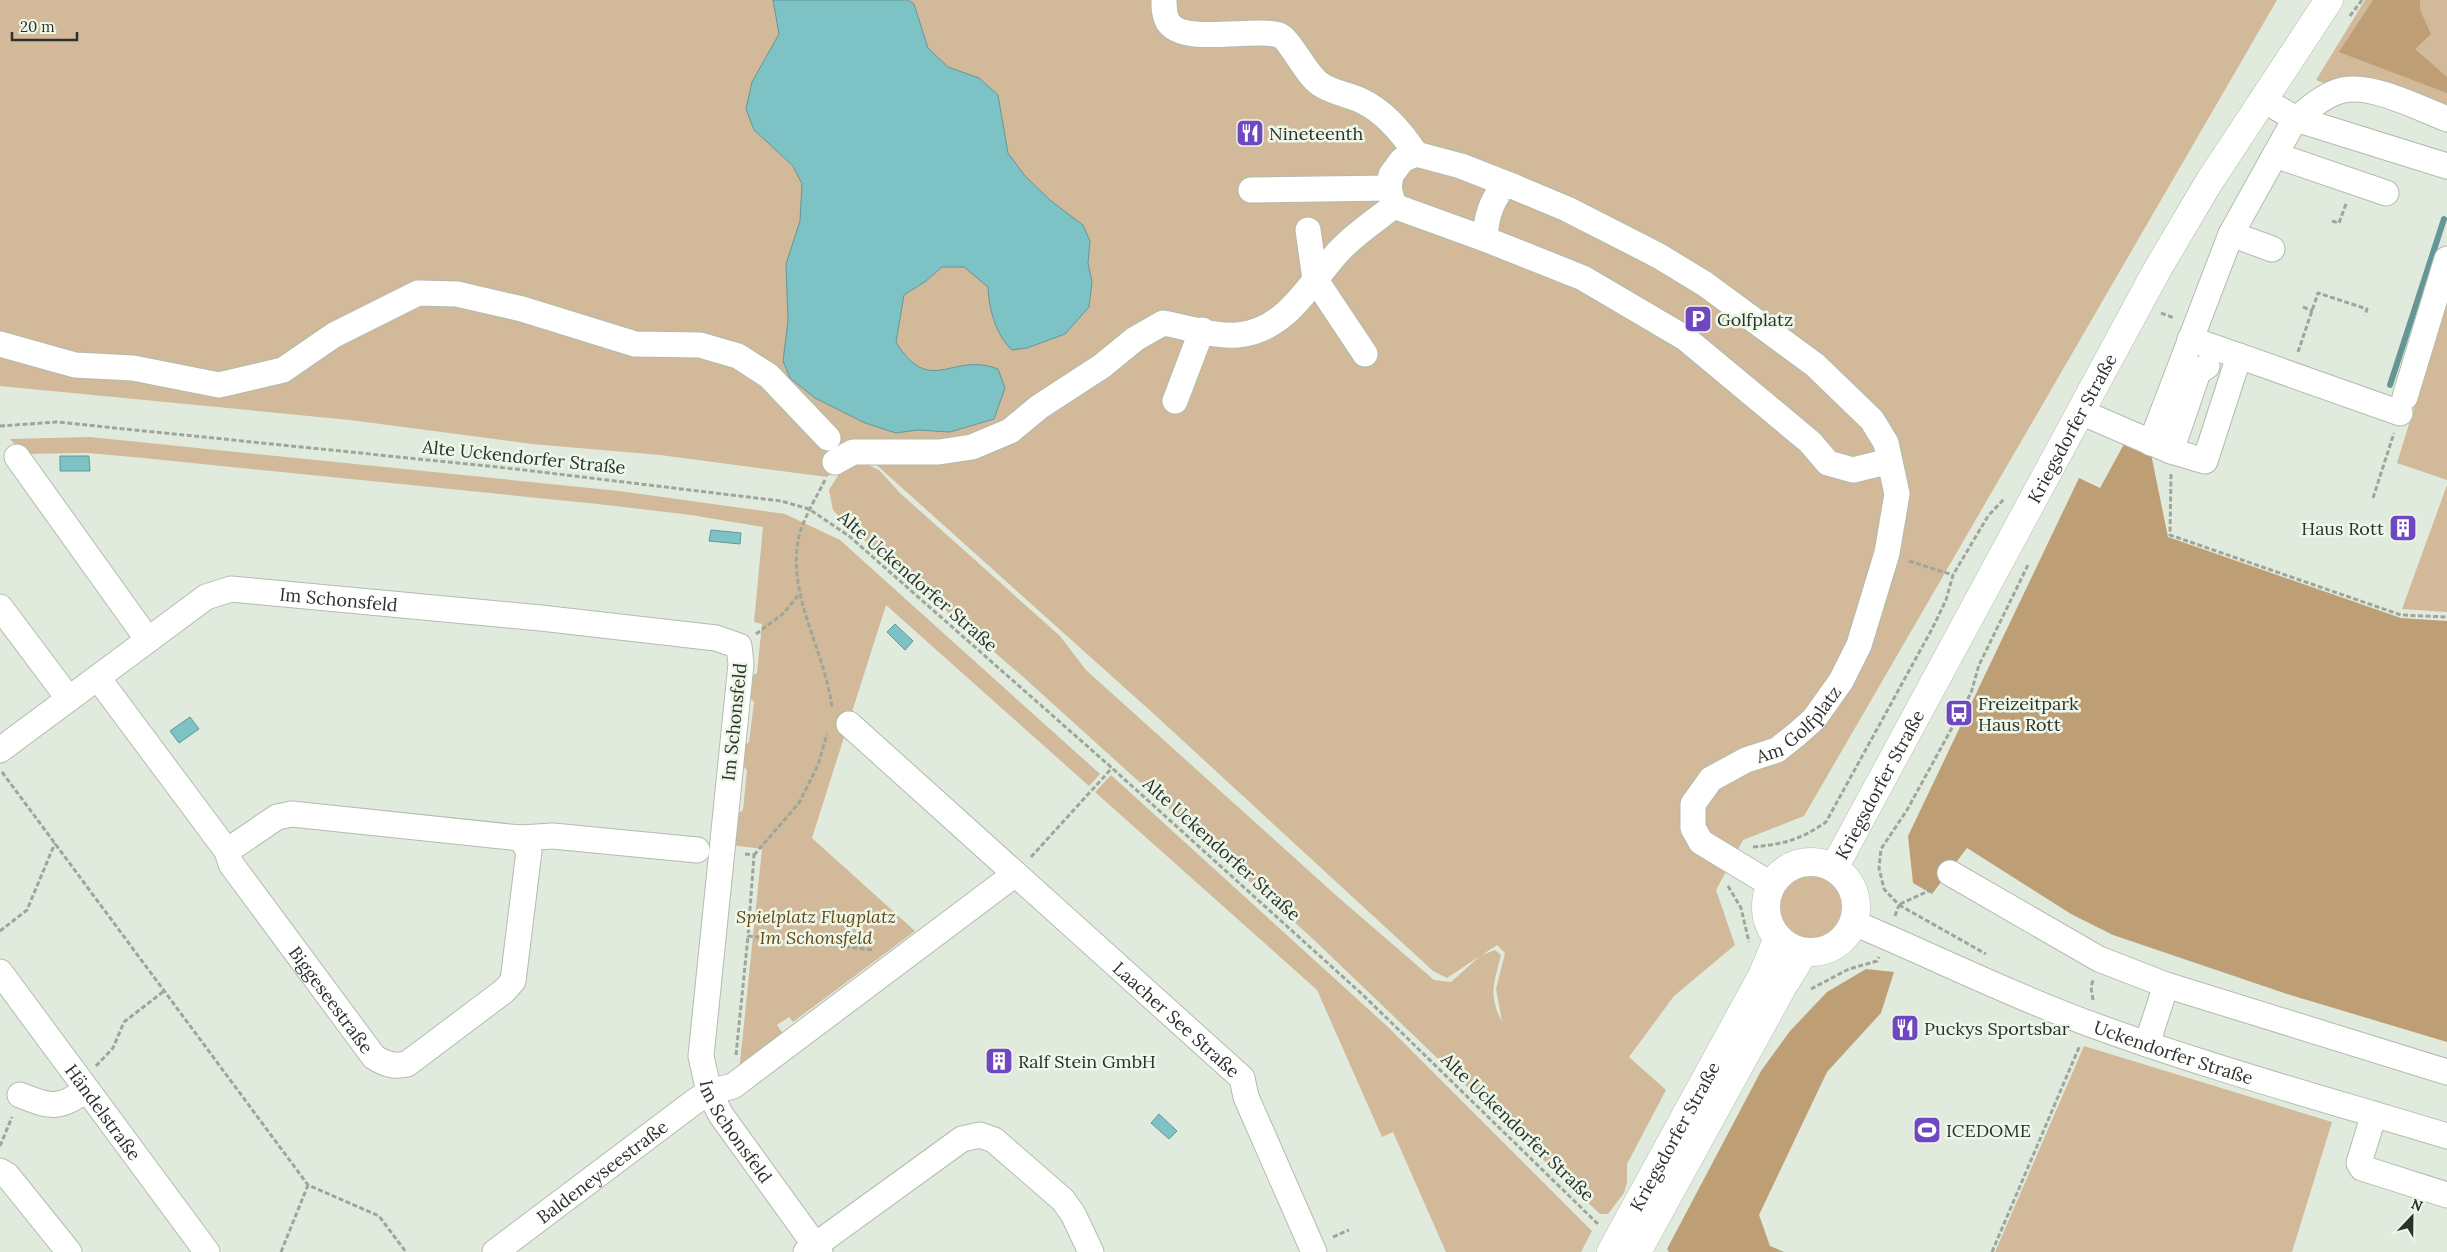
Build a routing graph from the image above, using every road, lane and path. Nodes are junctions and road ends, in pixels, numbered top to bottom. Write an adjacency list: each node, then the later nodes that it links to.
1 (1164, 0): 8 (street)
2 (2329, 0): 5 (main road, Kriegsdorfer Straße)
3 (2362, 0): 4 (path)
4 (2347, 21)
5 (2262, 99): 7 (street); 35 (main road, Kriegsdorfer Straße)
6 (2447, 118): 7 (street)
7 (2293, 123): 9 (street); 10 (street)
8 (1416, 154): 11 (street); 14 (street)
9 (2275, 155): 13 (street); 18 (street)
10 (2447, 166)
11 (1512, 186): 19 (street); 41 (street)
12 (1251, 190): 14 (street)
13 (2386, 193)
14 (1391, 197): 19 (street); 22 (street)
15 (2332, 221): 16 (path)
16 (2339, 222)
17 (1308, 230): 22 (street)
18 (2230, 234): 20 (street); 27 (street)
19 (1485, 239): 41 (street)
20 (2272, 249)
21 (2447, 258): 34 (street)
22 (1315, 279): 26 (street); 30 (street)
23 (2303, 308): 24 (path)
24 (2312, 311): 25 (path); 29 (path)
25 (2365, 315)
26 (1202, 330): 33 (street); 40 (street)
27 (2190, 339): 31 (street); 38 (street)
28 (0, 344): 37 (street)
29 (2290, 350)
30 (1365, 354)
31 (2239, 356): 34 (street); 38 (street)
32 (2207, 366): 38 (street)
33 (1175, 401)
34 (2402, 405): 42 (path)
35 (2081, 412): 38 (street); 65 (main road, Kriegsdorfer Straße)
36 (0, 426): 43 (path, Alte Uckendorfer Straße)
37 (828, 438)
38 (2161, 447): 49 (path)
39 (17, 457): 50 (street)
40 (834, 462): 43 (path)
41 (1890, 462): 44 (street, Am Golfplatz)
42 (2373, 498)
43 (810, 509): 47 (path); 56 (path, Alte Uckendorfer Straße)
44 (1887, 553): 46 (path); 68 (street, Am Golfplatz)
45 (2032, 558): 61 (path)
46 (1953, 576)
47 (799, 594): 51 (path); 54 (path)
48 (0, 607): 53 (street)
49 (2447, 617)
50 (148, 640): 51 (street, Im Schonsfeld); 52 (street, Im Schonsfeld)
51 (739, 646): 62 (street, Im Schonsfeld)
52 (98, 678): 53 (street, Im Schonsfeld); 63 (street, Biggeseestraße)
53 (69, 699): 55 (street, Im Schonsfeld)
54 (835, 719): 64 (path); 67 (street, Laacher See Straße)
55 (0, 750)
56 (1112, 768): 67 (path); 92 (path, Alte Uckendorfer Straße)
57 (0, 770): 59 (path)
58 (520, 838): 62 (street); 63 (street); 63 (street, Biggeseestraße)
59 (55, 843): 72 (path); 79 (path)
60 (1874, 846): 61 (path)
61 (1881, 849): 69 (path)
62 (709, 851): 64 (path); 84 (street, Im Schonsfeld)
63 (228, 852)
64 (754, 855): 73 (path)
65 (1834, 868): 68 (main road); 71 (main road)
66 (1950, 873): 69 (path); 78 (street)
67 (1015, 874): 76 (street); 100 (street, Laacher See Straße)
68 (1772, 885): 74 (main road)
69 (1899, 905): 70 (path)
70 (1893, 921)
71 (1854, 924): 75 (main road); 80 (street, Uckendorfer Straße)
72 (0, 931)
73 (748, 936): 76 (path); 84 (path)
74 (1778, 938): 75 (main road); 92 (main road, Kriegsdorfer Straße)
75 (1804, 952): 101 (main road, Kriegsdorfer Straße)
76 (896, 964): 84 (street)
77 (0, 972): 83 (street, Händelstraße)
78 (2166, 985): 81 (street); 82 (street)
79 (164, 991): 83 (path); 90 (path)
80 (2090, 1024): 81 (street, Uckendorfer Straße); 102 (path)
81 (2147, 1044): 86 (street, Uckendorfer Straße)
82 (2447, 1072)
83 (83, 1086): 85 (street); 95 (street, Händelstraße)
84 (721, 1089): 93 (street, Im Schonsfeld); 98 (street, Baldeneyseestraße)
85 (20, 1095): 88 (path)
86 (2374, 1114): 87 (street, Uckendorfer Straße); 91 (street)
87 (2447, 1136)
88 (0, 1146)
89 (0, 1171): 94 (street)
90 (308, 1185): 96 (path); 97 (path)
91 (2447, 1195)
92 (1608, 1241)
93 (814, 1250): 99 (street)
94 (69, 1252)
95 (207, 1252)
96 (281, 1252)
97 (406, 1252)
98 (496, 1252)
99 (1091, 1252)
100 (1314, 1252)
101 (1637, 1252)
102 (1992, 1252)

